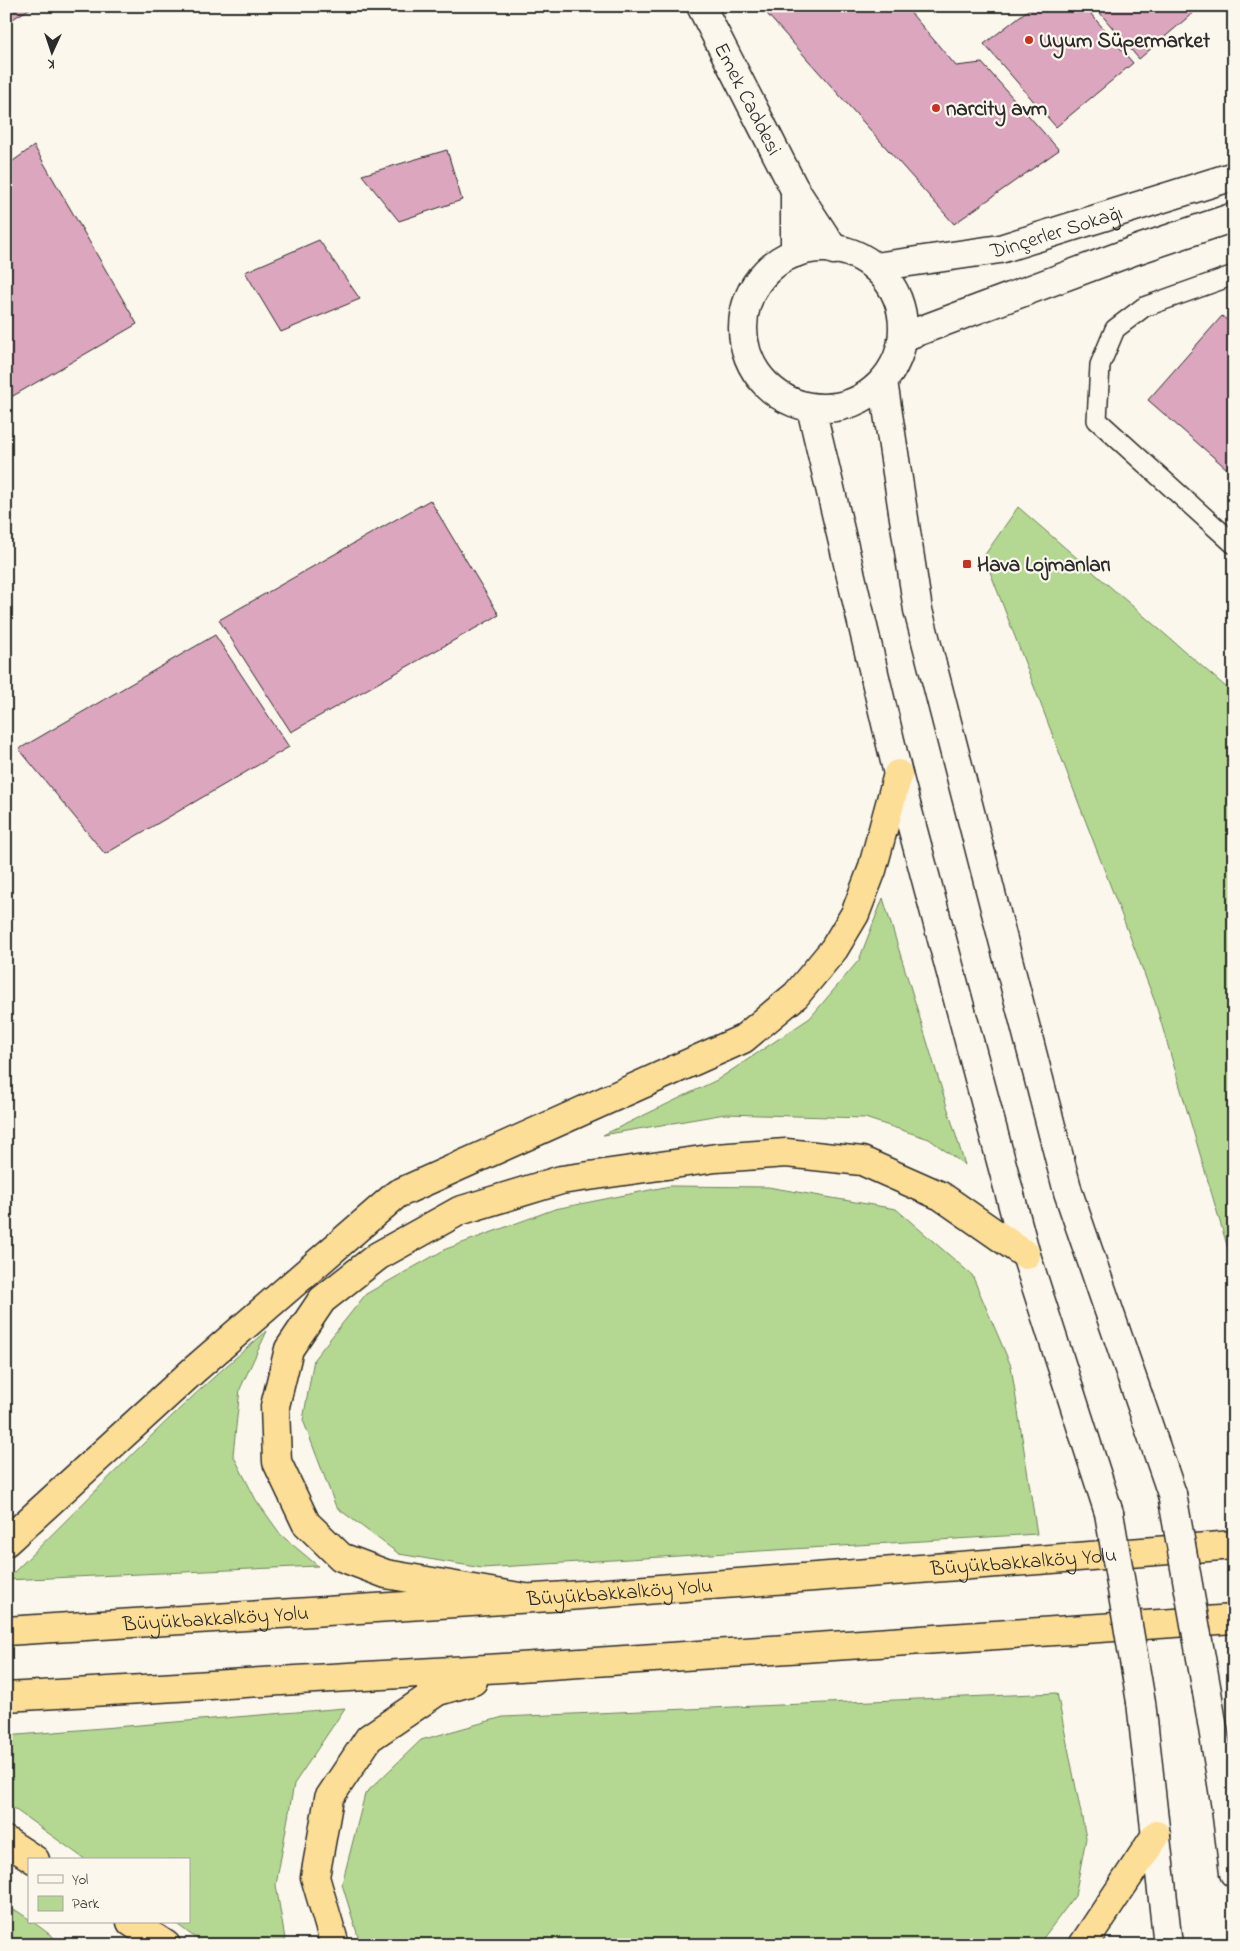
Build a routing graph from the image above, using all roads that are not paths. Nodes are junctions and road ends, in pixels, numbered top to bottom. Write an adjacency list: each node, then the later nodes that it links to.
1 (701, 6): 3 (main road, Emek Caddesi)
2 (1234, 176): 7 (main road, Dinçerler Sokağı)
3 (796, 190): 5 (main road, Emek Caddesi); 6 (main road)
4 (1234, 217): 9 (main road, Dinçerler Sokağı)
5 (834, 250): 6 (main road); 7 (main road)
6 (795, 253): 11 (main road)
7 (874, 266): 9 (main road)
8 (1234, 275): 12 (lane)
9 (903, 337): 10 (main road)
10 (883, 382): 11 (main road); 25 (main road, bridge)
11 (811, 408): 13 (main road)
12 (1234, 544)
13 (898, 774): 14 (main road); 15 (highway)
14 (1026, 1254): 17 (highway); 22 (main road, bridge)
15 (6, 1542)
16 (1234, 1544): 17 (highway, Büyükbakkalköy Yolu)
17 (525, 1598): 19 (highway, Büyükbakkalköy Yolu)
18 (1234, 1619): 20 (highway)
19 (6, 1631)
20 (520, 1667): 21 (highway); 28 (highway)
21 (6, 1697)
22 (1156, 1835): 29 (highway); 30 (main road)
23 (6, 1841): 24 (highway)
24 (32, 1858)
25 (1234, 1872)
26 (135, 1924): 27 (highway)
27 (166, 1945)
28 (335, 1945)
29 (1083, 1945)
30 (1168, 1945)

